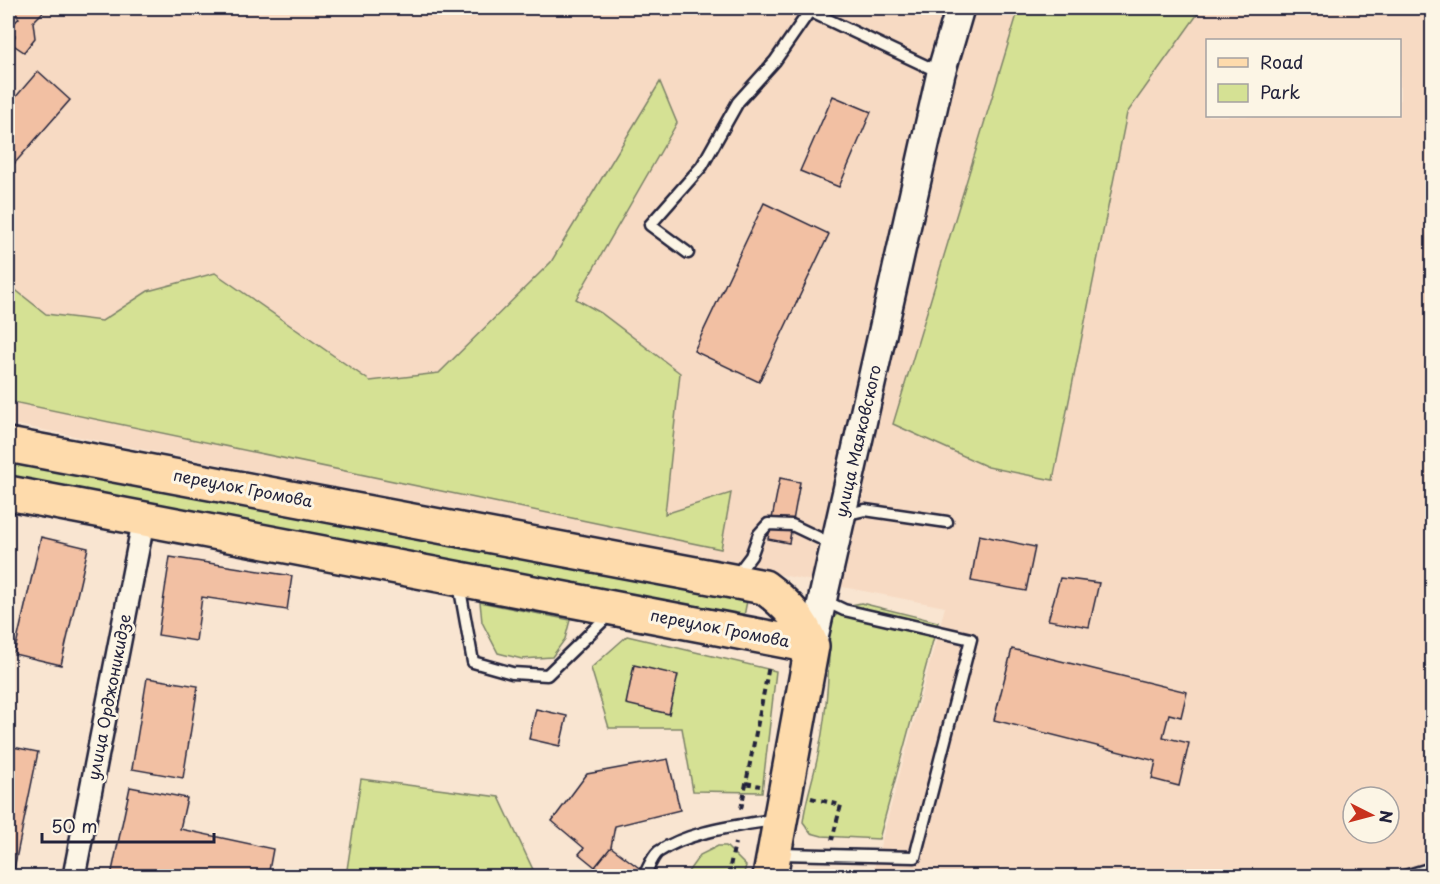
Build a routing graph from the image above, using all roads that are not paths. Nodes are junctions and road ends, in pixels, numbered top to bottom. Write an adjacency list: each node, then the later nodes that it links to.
1 (960, 8): 3 (street, улица Маяковского)
2 (806, 10): 3 (lane); 4 (lane)
3 (941, 74): 7 (street, улица Маяковского)
4 (688, 253)
5 (8, 445): 12 (main road, переулок Громова)
6 (8, 493): 8 (main road, переулок Громова)
7 (842, 515): 9 (lane); 10 (street, улица Маяковского)
8 (144, 518): 11 (main road, переулок Громова); 19 (street, улица Орджоникидзе)
9 (947, 522)
10 (835, 545): 12 (lane); 13 (street, улица Маяковского)
11 (457, 578): 14 (main road, переулок Громова); 14 (lane)
12 (733, 579): 15 (main road, переулок Громова)
13 (821, 599): 15 (street, улица Маяковского); 17 (lane)
14 (616, 608): 15 (main road, переулок Громова)
15 (812, 646): 16 (main road, улица Маяковского)
16 (783, 817): 17 (main road, улица Маяковского); 20 (lane)
17 (773, 865)
18 (1432, 868): 21 (lane)
19 (74, 876)
20 (644, 876)
21 (1405, 876)

